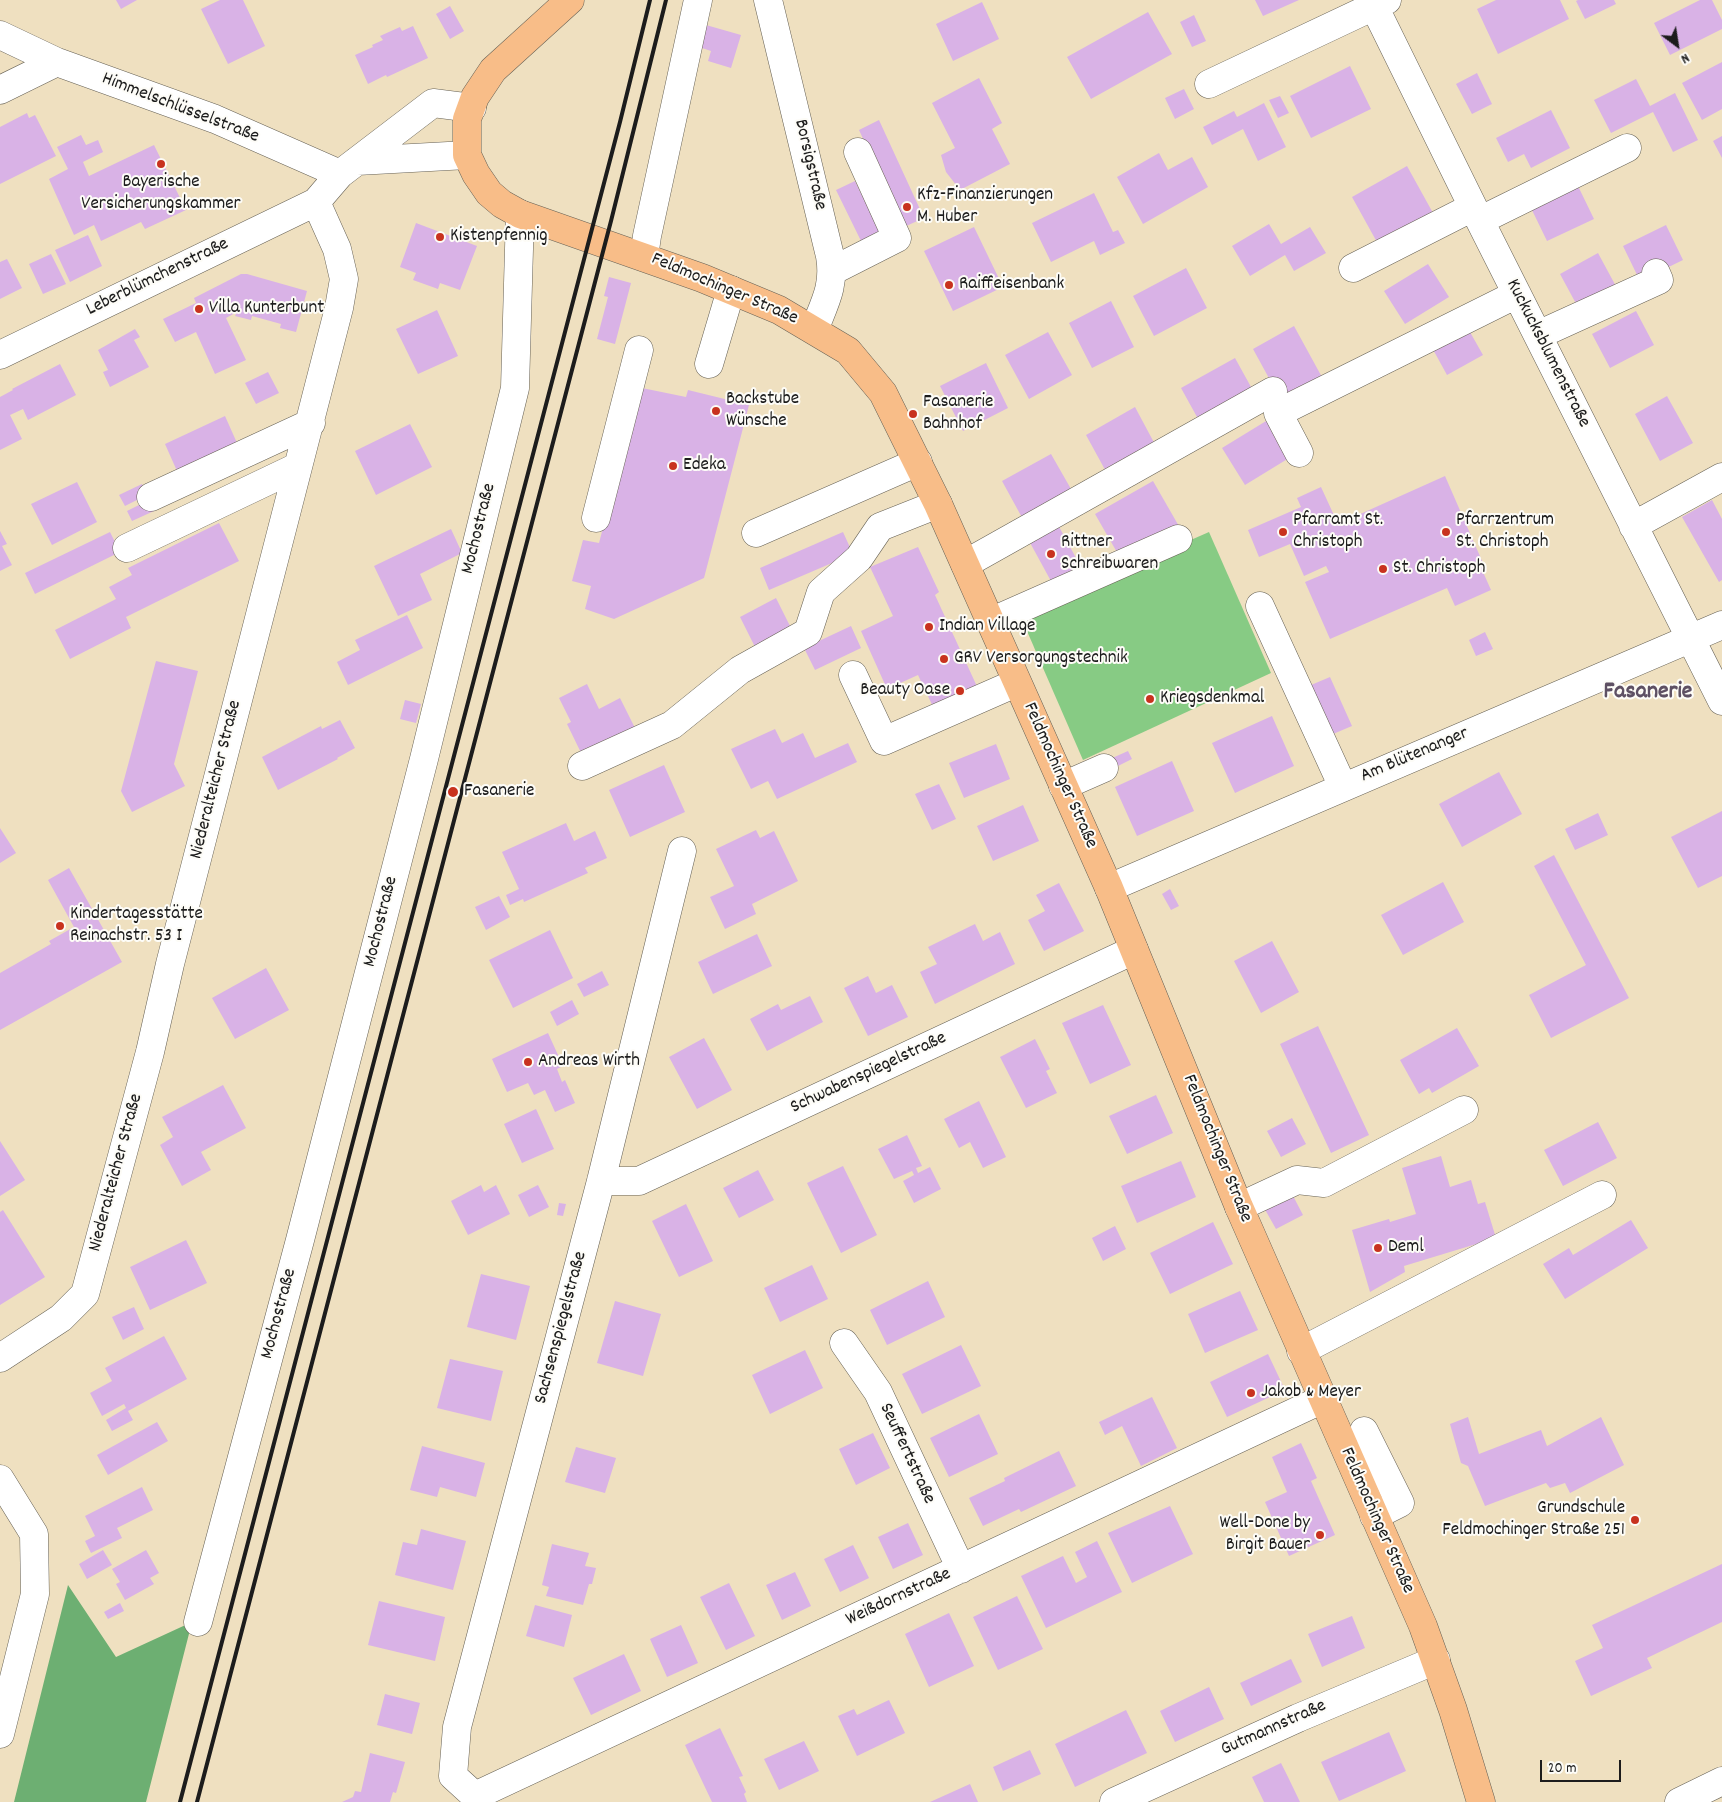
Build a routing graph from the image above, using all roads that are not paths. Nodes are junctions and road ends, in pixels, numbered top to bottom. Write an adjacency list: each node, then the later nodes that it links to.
1 (570, 0): 9 (main road, Feldmochinger Straße)
2 (698, 0): 17 (street)
3 (768, 0): 19 (street, Borsigstraße)
4 (1381, 3): 7 (street); 16 (street, Kuckucksblumenstraße)
5 (0, 35): 6 (street, Himmelschlüsselstraße)
6 (57, 62): 8 (street); 13 (street, Himmelschlüsselstraße)
7 (1209, 84)
8 (0, 90)
9 (472, 108): 12 (main road, Feldmochinger Straße); 13 (street)
10 (1627, 148): 16 (street)
11 (858, 152): 19 (street)
12 (467, 155): 13 (street); 15 (main road, Feldmochinger Straße)
13 (348, 168): 14 (street)
14 (316, 202): 26 (street, Leberblümchenstraße); 29 (street, Niederalteicher Straße)
15 (520, 214): 17 (main road, Feldmochinger Straße); 68 (street, Mochostraße)
16 (1477, 214): 18 (street); 22 (street, Kuckucksblumenstraße)
17 (644, 257): 21 (main road, Feldmochinger Straße)
18 (1353, 268)
19 (832, 271): 23 (street, Borsigstraße)
20 (1656, 273): 24 (street)
21 (731, 290): 23 (main road, Feldmochinger Straße); 27 (street)
22 (1517, 294): 24 (street, Kuckucksblumenstraße); 30 (street)
23 (814, 330): 31 (main road, Feldmochinger Straße)
24 (1538, 335): 37 (street, Kuckucksblumenstraße)
25 (639, 350): 36 (street)
26 (0, 355)
27 (709, 364)
28 (1273, 391): 41 (street)
29 (311, 423): 32 (street, Niederalteicher Straße); 34 (street)
30 (1299, 452)
31 (918, 462): 35 (main road, Feldmochinger Straße); 38 (street)
32 (297, 467): 40 (street); 62 (street, Niederalteicher Straße)
33 (1722, 478): 37 (street)
34 (150, 497)
35 (938, 504): 41 (main road, Feldmochinger Straße); 49 (street)
36 (596, 518)
37 (1633, 526): 45 (street, Kuckucksblumenstraße)
38 (756, 533)
39 (1178, 539): 43 (street)
40 (127, 548)
41 (965, 564): 43 (main road, Feldmochinger Straße)
42 (1260, 606): 52 (street)
43 (990, 622): 47 (main road, Feldmochinger Straße)
44 (1722, 625): 45 (street, Am Blütenanger)
45 (1690, 638): 48 (street, Kuckucksblumenstraße); 52 (street, Am Blütenanger)
46 (853, 675): 47 (street)
47 (1016, 683): 51 (main road, Feldmochinger Straße)
48 (1722, 701)
49 (582, 766)
50 (1104, 768): 51 (street)
51 (1063, 786): 54 (main road, Feldmochinger Straße)
52 (1343, 787): 54 (street, Am Blütenanger)
53 (682, 851): 57 (street, Sachsenspiegelstraße)
54 (1109, 888): 55 (main road, Feldmochinger Straße)
55 (1134, 950): 57 (street, Schwabenspiegelstraße); 59 (main road, Feldmochinger Straße)
56 (1464, 1110): 59 (street)
57 (601, 1181): 72 (street, Sachsenspiegelstraße)
58 (1602, 1195): 61 (street)
59 (1239, 1207): 61 (main road, Feldmochinger Straße)
60 (844, 1343): 67 (street, Seuffertstraße)
61 (1302, 1351): 63 (main road, Feldmochinger Straße)
62 (0, 1358)
63 (1323, 1398): 66 (main road, Feldmochinger Straße); 67 (street, Weißdornstraße)
64 (1364, 1431): 66 (street)
65 (0, 1480): 70 (street)
66 (1374, 1516): 69 (main road, Feldmochinger Straße)
67 (960, 1569): 72 (street, Weißdornstraße)
68 (198, 1622)
69 (1436, 1660): 73 (street, Gutmannstraße); 74 (main road, Feldmochinger Straße)
70 (0, 1734)
71 (1722, 1781): 75 (street)
72 (475, 1796)
73 (1114, 1802)
74 (1481, 1802)
75 (1679, 1802)

